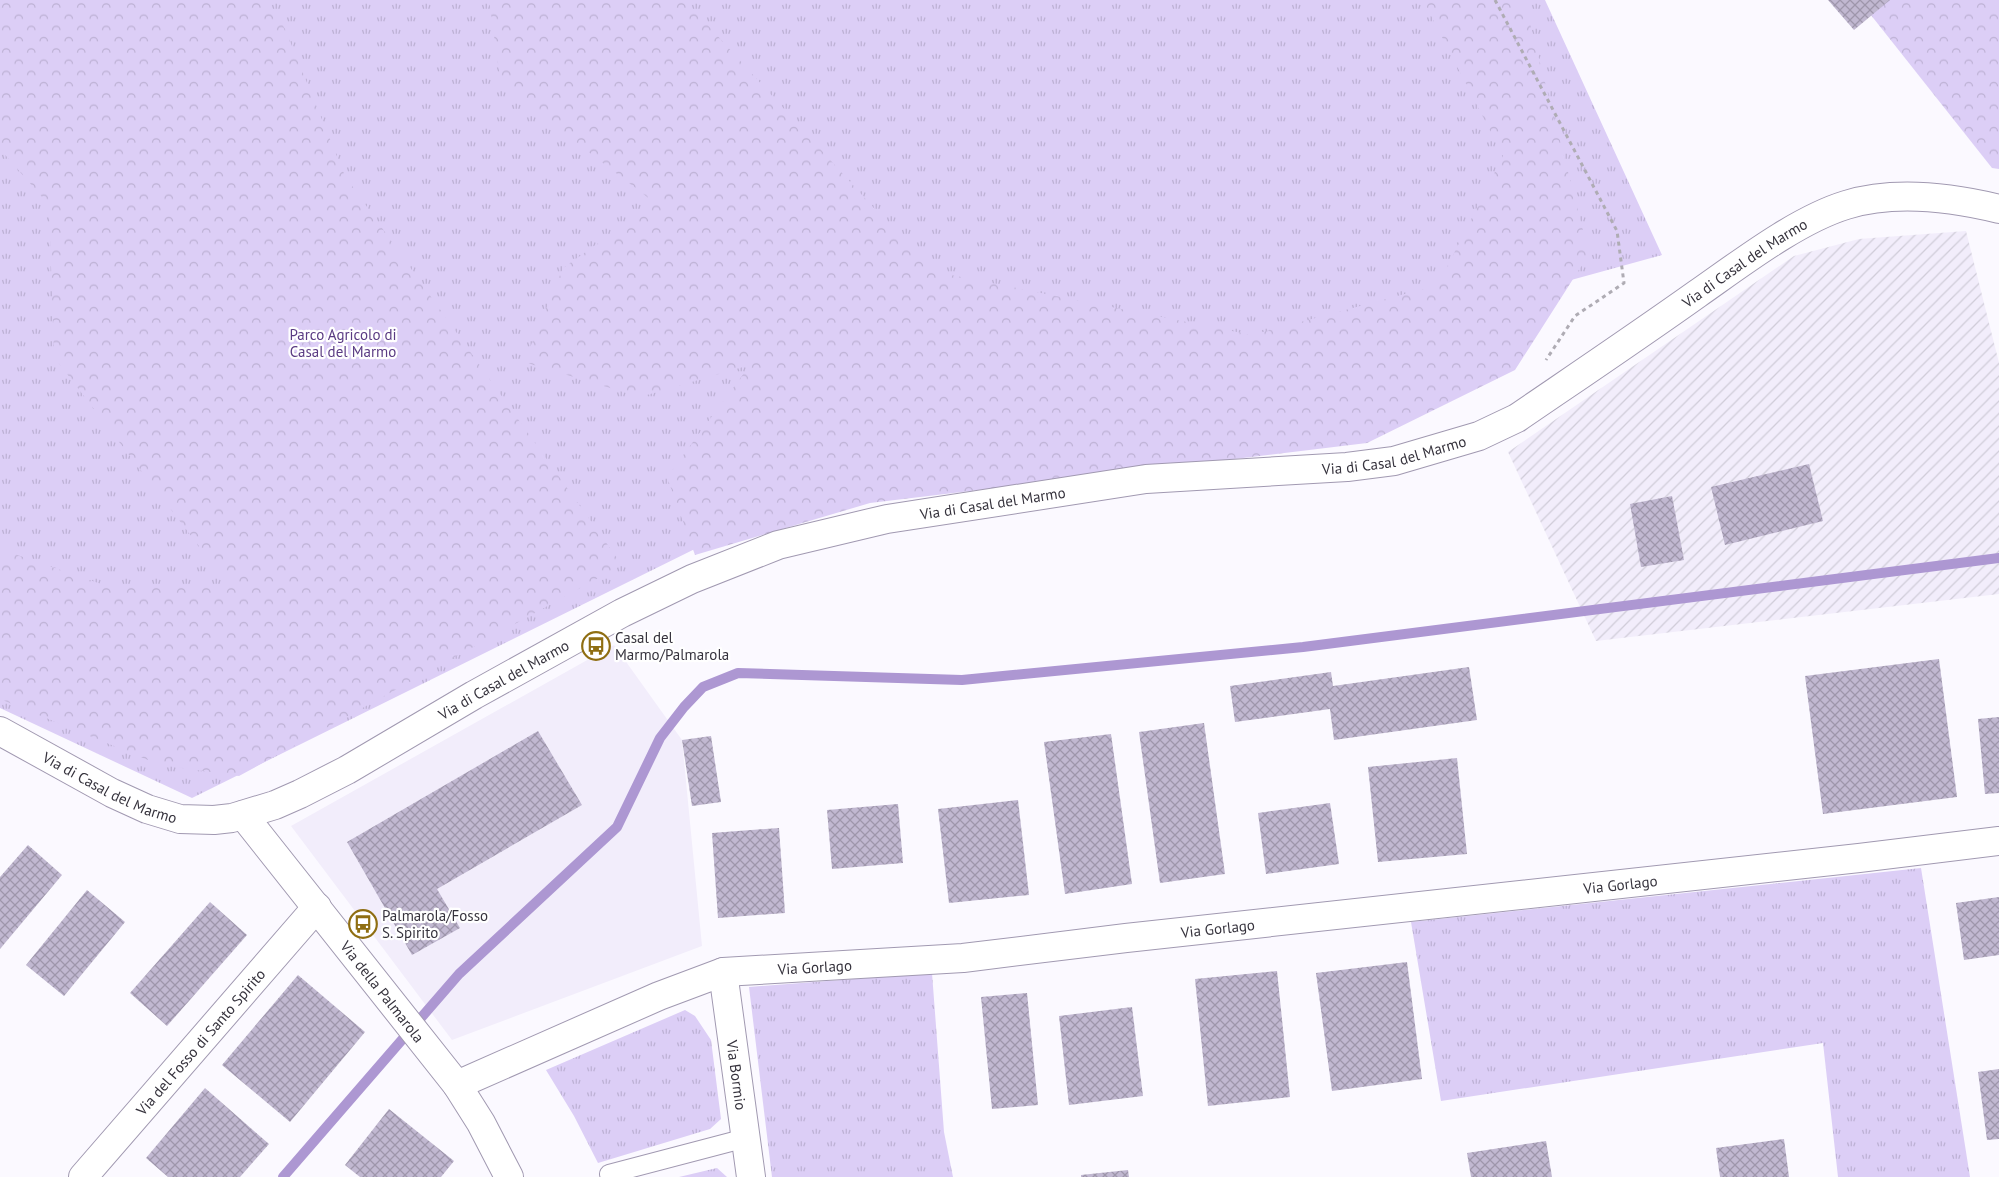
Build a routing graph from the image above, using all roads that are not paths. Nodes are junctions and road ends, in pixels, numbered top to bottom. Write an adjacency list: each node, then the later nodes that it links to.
1 (1999, 209): 3 (street, Via di Casal del Marmo)
2 (0, 731): 3 (street, Via di Casal del Marmo)
3 (243, 815): 5 (street, Via della Palmarola)
4 (1999, 841): 6 (street, Via Gorlago)
5 (317, 907): 7 (street, Via della Palmarola); 10 (street, Via del Fosso di Santo Spirito)
6 (724, 972): 7 (street, Via Gorlago); 8 (street, Via Bormio)
7 (457, 1084): 11 (street, Via della Palmarola)
8 (746, 1138): 9 (lane); 12 (street, Via Bormio)
9 (609, 1174)
10 (83, 1177)
11 (509, 1177)
12 (750, 1177)

